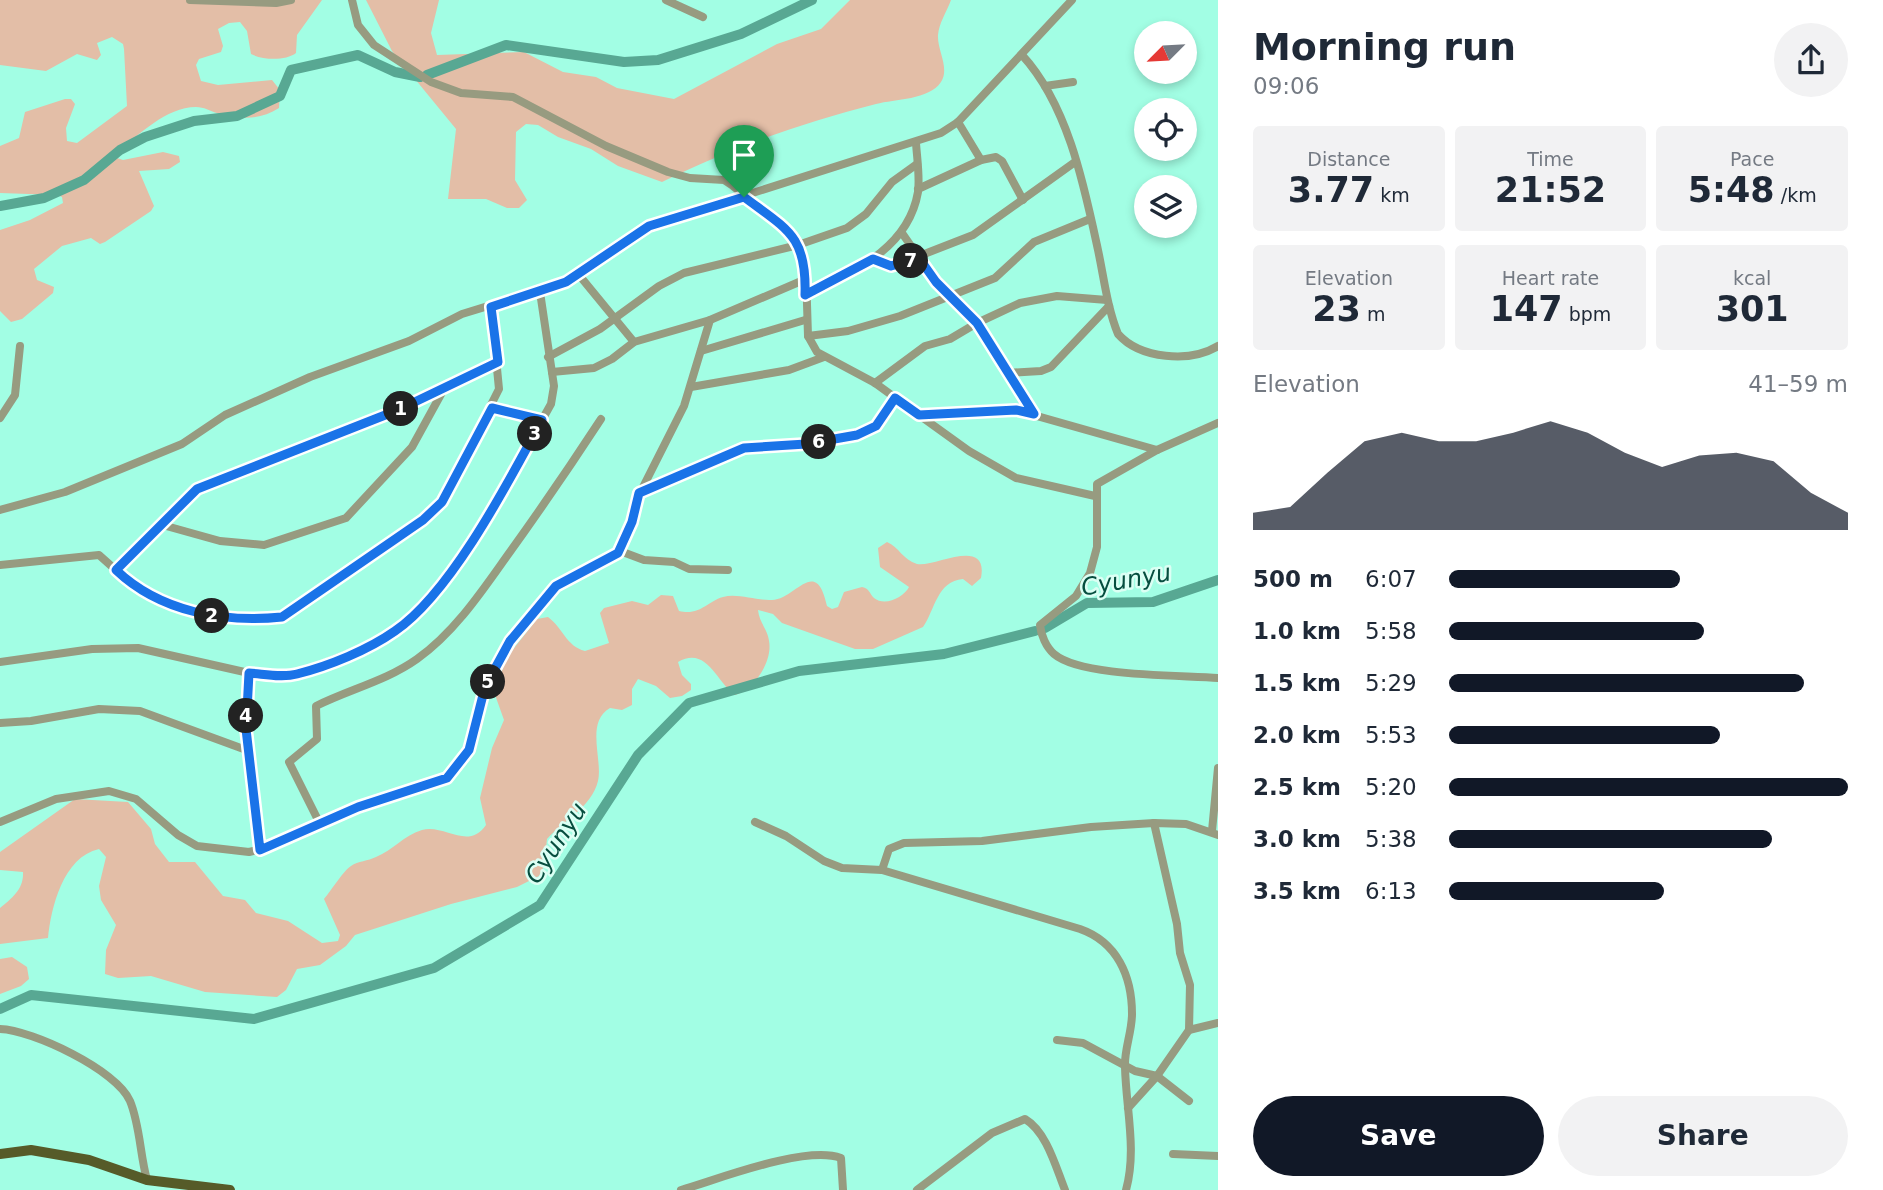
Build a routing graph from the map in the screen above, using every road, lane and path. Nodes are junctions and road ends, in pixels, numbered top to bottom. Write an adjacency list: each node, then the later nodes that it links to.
1 (190, 0): 2 (street)
2 (291, 0)
3 (352, 0): 16 (street)
4 (666, 0): 6 (street)
5 (1072, 0): 7 (street)
6 (703, 17)
7 (1021, 55): 9 (street); 10 (street)
8 (1073, 82): 9 (street)
9 (1045, 86): 13 (street)
10 (958, 122): 11 (street); 12 (street)
11 (916, 143): 14 (street); 16 (street)
12 (981, 160): 15 (street); 17 (street)
13 (1075, 162): 17 (street); 18 (street)
14 (917, 164): 15 (street); 20 (street)
15 (918, 189): 19 (street)
16 (744, 197): 20 (street); 23 (street)
17 (1023, 200): 21 (street)
18 (1090, 219): 27 (street); 28 (street)
19 (902, 233): 21 (street); 22 (street)
20 (798, 245): 24 (street); 30 (street)
21 (919, 258): 22 (street); 27 (street)
22 (873, 259): 26 (street)
23 (579, 275): 25 (street); 30 (street)
24 (806, 279): 26 (street); 31 (street)
25 (540, 292): 29 (street); 39 (street)
26 (805, 295): 32 (street)
27 (948, 295): 33 (street); 34 (street)
28 (1108, 303): 33 (street); 37 (street); 43 (street)
29 (491, 307): 41 (street); 58 (street)
30 (613, 318): 35 (street); 39 (street)
31 (710, 320): 35 (street); 38 (street)
32 (805, 320): 34 (street); 38 (street)
33 (977, 323): 43 (street); 44 (street)
34 (808, 336): 40 (street)
35 (634, 342): 42 (street)
36 (20, 346): 51 (street)
37 (1218, 346)
38 (701, 351): 46 (street)
39 (548, 357): 42 (street)
40 (824, 357): 44 (street); 46 (street)
41 (498, 362): 45 (street); 48 (street)
42 (552, 372): 53 (street)
43 (1007, 373): 49 (street)
44 (875, 383): 47 (street)
45 (445, 387): 59 (street); 59 (street)
46 (691, 387): 56 (street)
47 (895, 398): 50 (street); 56 (street)
48 (492, 408): 53 (street); 62 (street)
49 (1034, 414): 50 (street); 55 (street)
50 (919, 415): 57 (street)
51 (0, 418)
52 (601, 419): 73 (street)
53 (542, 420): 65 (street)
54 (1218, 423): 55 (street)
55 (1157, 450): 57 (street)
56 (639, 493): 60 (street)
57 (1095, 496): 66 (street)
58 (0, 510)
59 (159, 524): 62 (street)
60 (620, 551): 63 (street); 73 (street)
61 (0, 565): 62 (street)
62 (116, 570)
63 (728, 570)
64 (0, 663): 65 (street)
65 (249, 673): 68 (street)
66 (1218, 678)
67 (0, 723): 68 (street)
68 (249, 751): 75 (street)
69 (1218, 768): 74 (street)
70 (0, 822): 75 (street)
71 (755, 822): 76 (street)
72 (1154, 823): 74 (street); 76 (street); 79 (street)
73 (320, 824): 75 (street)
74 (1215, 833)
75 (260, 850)
76 (882, 870): 81 (street)
77 (1218, 1023): 79 (street)
78 (0, 1029): 88 (street)
79 (1189, 1030): 82 (street)
80 (1057, 1040): 81 (street)
81 (1125, 1064): 82 (street); 84 (street)
82 (1157, 1076): 83 (street); 84 (street)
83 (1189, 1101)
84 (1128, 1109): 95 (street)
85 (0, 1154): 88 (main road)
86 (1173, 1154): 87 (street)
87 (1218, 1156)
88 (147, 1180): 89 (main road)
89 (177, 1188): 90 (main road)
90 (230, 1190)
91 (681, 1190): 92 (street)
92 (843, 1190)
93 (917, 1190): 94 (street)
94 (1065, 1190)
95 (1126, 1190)

